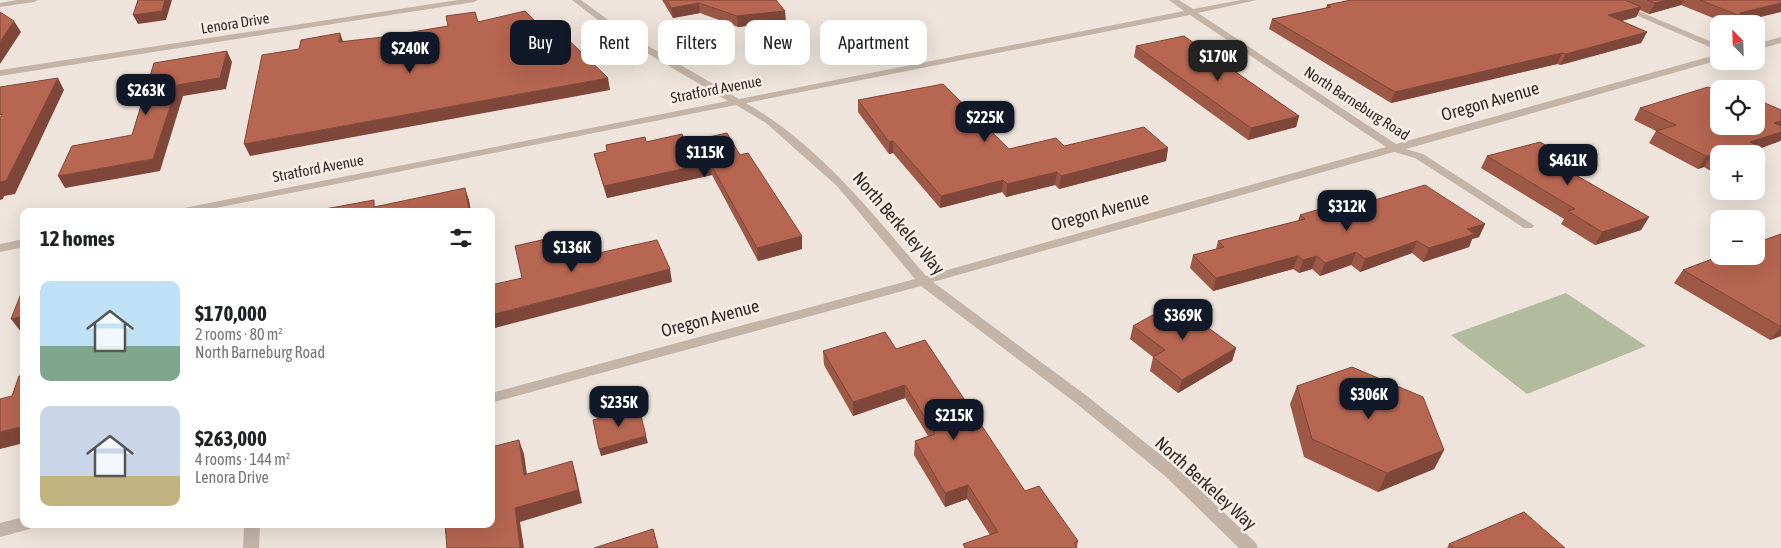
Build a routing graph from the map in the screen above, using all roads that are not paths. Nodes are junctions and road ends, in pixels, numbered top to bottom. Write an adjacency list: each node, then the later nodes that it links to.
1 (34, 0): 7 (street)
2 (474, 0): 13 (street, Lenora Drive)
3 (576, 0): 14 (street, North Berkeley Way)
4 (1173, 0): 8 (street, North Barneburg Road)
5 (1254, 0): 8 (street, Stratford Avenue)
6 (1605, 0): 10 (street)
7 (0, 4)
8 (1193, 12): 14 (street, Stratford Avenue); 15 (street, North Barneburg Road)
9 (1781, 40): 11 (street)
10 (1710, 44)
11 (1765, 44)
12 (1710, 60): 15 (street, Oregon Avenue)
13 (0, 73)
14 (738, 101): 16 (street, Stratford Avenue); 20 (street, North Berkeley Way)
15 (1396, 149): 17 (street, North Barneburg Road); 20 (street, Oregon Avenue)
16 (199, 208)
17 (1528, 226)
18 (20, 244): 19 (street)
19 (0, 248)
20 (922, 281): 21 (street, Oregon Avenue); 26 (street, North Berkeley Way)
21 (495, 397)
22 (20, 525): 24 (street)
23 (252, 528): 25 (street)
24 (0, 530)
25 (251, 548)
26 (1250, 548)

